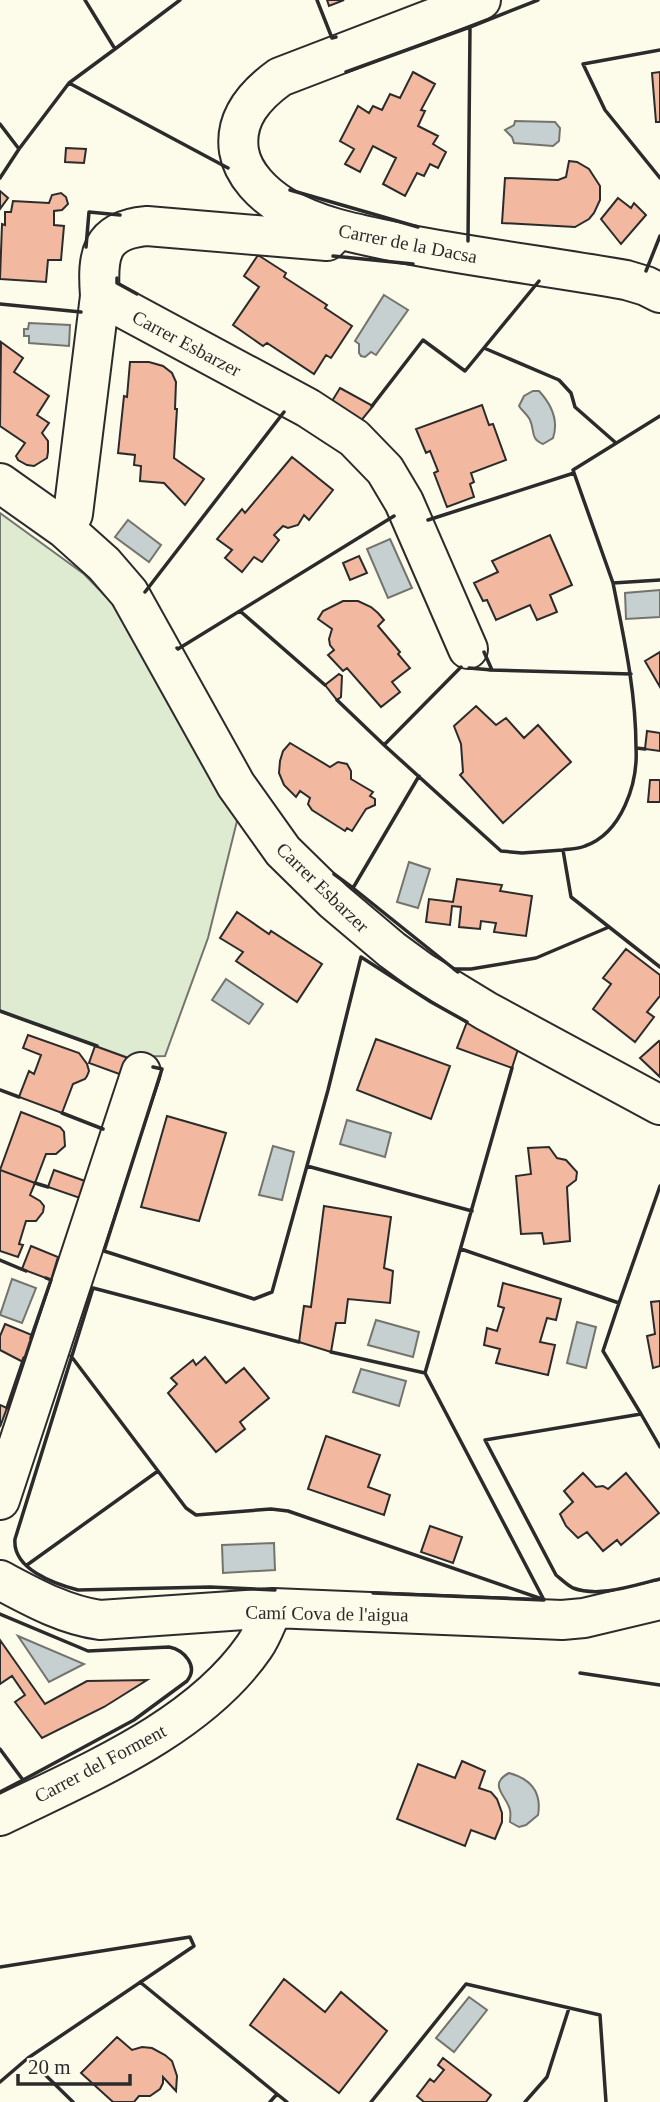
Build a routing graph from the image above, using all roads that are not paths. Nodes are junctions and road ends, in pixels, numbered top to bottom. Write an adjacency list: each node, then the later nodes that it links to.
1 (481, 0): 2 (street, Carrer de la Dacsa)
2 (338, 230): 3 (street, Carrer de la Dacsa); 4 (street)
3 (660, 293)
4 (100, 296): 6 (street); 7 (street, Carrer Esbarzer)
5 (0, 483): 6 (street, Carrer Esbarzer)
6 (65, 529): 9 (street, Carrer Esbarzer)
7 (468, 649)
8 (141, 1072): 10 (street)
9 (660, 1105)
10 (0, 1500)
11 (0, 1580): 13 (street, Camí Cova de l'aigua)
12 (660, 1601): 13 (street, Camí Cova de l'aigua)
13 (273, 1608): 14 (street, Carrer del Forment)
14 (0, 1816)

